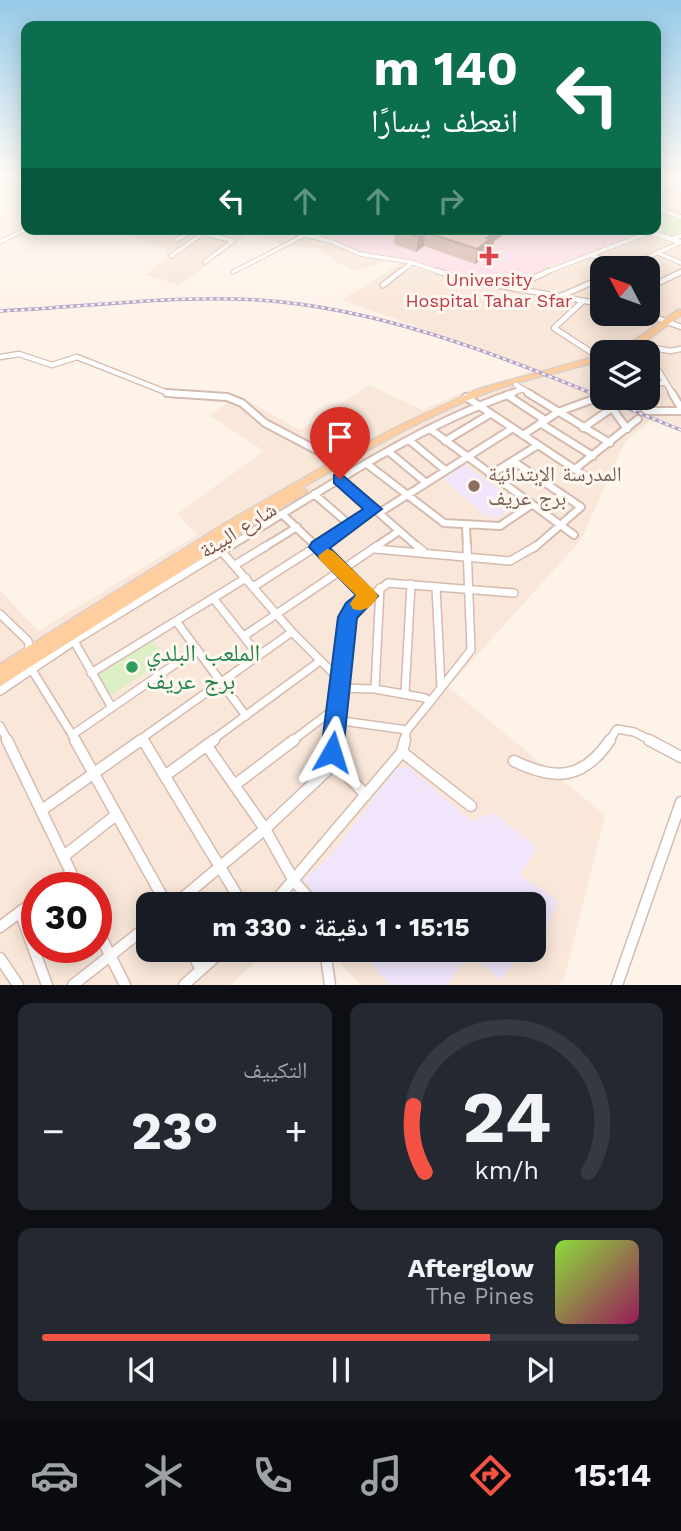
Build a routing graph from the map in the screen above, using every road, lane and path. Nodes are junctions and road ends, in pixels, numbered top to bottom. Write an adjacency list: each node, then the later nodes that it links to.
1 (21, 232): 13 (street)
2 (186, 235): 12 (street)
3 (202, 235): 16 (street)
4 (207, 235): 20 (street)
5 (305, 235): 10 (street); 23 (street)
6 (319, 235): 10 (street)
7 (643, 235): 17 (street)
8 (660, 235): 11 (street)
9 (681, 236): 11 (street)
10 (313, 237): 21 (street)
11 (673, 239): 14 (street)
12 (176, 240)
13 (0, 242)
14 (681, 242): 15 (street)
15 (658, 253): 18 (street); 22 (street)
16 (171, 256)
17 (593, 256)
18 (651, 256)
19 (590, 257): 28 (street)
20 (205, 262)
21 (413, 262): 27 (street); 28 (street)
22 (681, 263)
23 (233, 272)
24 (681, 272): 25 (street)
25 (660, 282)
26 (590, 283): 29 (street)
27 (383, 285)
28 (512, 288): 29 (street)
29 (559, 297): 30 (street)
30 (583, 301): 31 (street); 39 (street)
31 (590, 302)
32 (681, 312): 34 (main road)
33 (660, 320): 34 (street)
34 (665, 322): 35 (street); 36 (main road)
35 (680, 326)
36 (653, 340)
37 (681, 349): 38 (street)
38 (660, 351)
39 (590, 353)
40 (0, 357): 70 (street)
41 (590, 364): 42 (main road, شارع البيئة)
42 (564, 369): 46 (main road, شارع البيئة); 49 (main road, شارع البيئة)
43 (660, 378): 45 (street)
44 (660, 383): 45 (street)
45 (664, 383): 51 (street)
46 (519, 387): 47 (street); 49 (main road, شارع البيئة); 52 (street)
47 (507, 395): 49 (street); 55 (street)
48 (590, 400): 52 (street)
49 (472, 401): 53 (street); 58 (street); 70 (main road, شارع البيئة); 88 (main road, شارع البيئة)
50 (645, 410): 51 (street)
51 (681, 410)
52 (558, 412): 55 (street); 57 (street)
53 (490, 414): 56 (street); 62 (street)
54 (638, 419): 59 (street)
55 (542, 421): 60 (street); 66 (street)
56 (513, 428): 60 (street); 67 (street)
57 (583, 428): 59 (street); 63 (street)
58 (430, 429): 61 (street); 62 (street)
59 (627, 429): 63 (street)
60 (523, 435): 64 (street)
61 (409, 440): 65 (street); 72 (street)
62 (445, 441): 67 (street)
63 (610, 443): 66 (street)
64 (538, 445): 68 (street); 71 (street)
65 (388, 451): 69 (street); 76 (street)
66 (593, 456): 71 (street)
67 (467, 458): 72 (street); 73 (street)
68 (513, 461): 73 (street); 84 (street)
69 (367, 464): 74 (street); 78 (street)
70 (335, 465): 88 (main road, شارع البيئة)
71 (575, 469): 75 (street)
72 (445, 470): 76 (street)
73 (490, 475): 79 (street)
74 (340, 479): 77 (street); 80 (street)
75 (591, 480)
76 (425, 482): 78 (street)
77 (314, 494): 81 (street); 82 (street)
78 (405, 496): 80 (street); 83 (street)
79 (531, 505): 83 (street); 84 (street)
80 (376, 511): 82 (street); 86 (street)
81 (282, 514): 85 (street); 88 (street)
82 (350, 525): 89 (street)
83 (467, 526): 92 (street)
84 (561, 526): 87 (street); 92 (street)
85 (297, 527): 89 (street); 93 (street)
86 (399, 531): 90 (street); 91 (street)
87 (574, 535)
88 (215, 545): 93 (street); 109 (street); 112 (main road, شارع البيئة)
89 (318, 547): 94 (street); 97 (street)
90 (374, 549): 91 (street); 94 (street)
91 (424, 553): 92 (street)
92 (467, 556): 100 (street)
93 (235, 565): 95 (street)
94 (342, 570): 102 (street); 105 (street)
95 (246, 578): 97 (street); 103 (street)
96 (411, 584): 98 (street); 99 (street); 122 (street)
97 (253, 587): 105 (street)
98 (436, 587): 100 (street); 119 (street)
99 (380, 588): 102 (street); 120 (street)
100 (468, 589): 101 (street); 119 (street)
101 (514, 593)
102 (369, 596): 118 (street)
103 (213, 598): 106 (street); 108 (street)
104 (0, 614): 112 (street)
105 (277, 614): 107 (street); 108 (street)
106 (176, 621): 110 (street); 115 (street)
107 (292, 632): 111 (street); 113 (street)
108 (244, 636): 111 (street)
109 (74, 641): 112 (street); 115 (street)
110 (197, 649): 117 (street); 124 (street)
111 (259, 656): 117 (street)
112 (30, 661): 114 (main road, شارع البيئة); 116 (main road, شارع البيئة); 121 (street); 130 (street)
113 (320, 661): 118 (street); 126 (street)
114 (0, 671)
115 (91, 673): 124 (street)
116 (0, 680)
117 (222, 683): 126 (street); 131 (street)
118 (339, 683): 120 (street); 125 (street)
119 (441, 687): 123 (street)
120 (374, 689): 122 (street)
121 (0, 691)
122 (405, 693): 123 (street)
123 (430, 702): 129 (street)
124 (111, 706): 130 (street)
125 (337, 707): 127 (street); 139 (street)
126 (246, 716): 132 (street)
127 (335, 720): 129 (street); 136 (street)
128 (0, 726): 143 (street)
129 (407, 730): 133 (street)
130 (72, 734): 137 (street)
131 (142, 738): 137 (street); 138 (street)
132 (206, 746): 138 (street); 139 (street)
133 (401, 752): 140 (street); 142 (street)
134 (681, 757): 135 (street)
135 (513, 761)
136 (335, 763): 140 (street); 145 (street)
137 (93, 774): 143 (street); 144 (street)
138 (166, 775): 147 (street)
139 (236, 784): 145 (street)
140 (366, 795): 149 (street)
141 (681, 802): 172 (street)
142 (471, 806)
143 (42, 810): 146 (street)
144 (116, 815): 146 (street); 150 (street)
145 (265, 828): 147 (street); 149 (street)
146 (64, 856): 148 (street)
147 (221, 866): 151 (street); 152 (street)
148 (71, 872)
149 (294, 881): 153 (street); 154 (street)
150 (160, 892)
151 (190, 892)
152 (236, 892)
153 (284, 892)
154 (304, 892)
155 (20, 912): 156 (street); 167 (street)
156 (0, 927)
157 (136, 935): 158 (street)
158 (112, 954)
159 (0, 958): 166 (street)
160 (112, 960): 169 (street)
161 (197, 962): 165 (street)
162 (210, 962): 165 (street)
163 (326, 962): 171 (street)
164 (101, 963): 168 (street)
165 (201, 970): 170 (street)
166 (18, 985)
167 (47, 985)
168 (74, 985)
169 (125, 985)
170 (184, 985)
171 (330, 985)
172 (617, 985)

